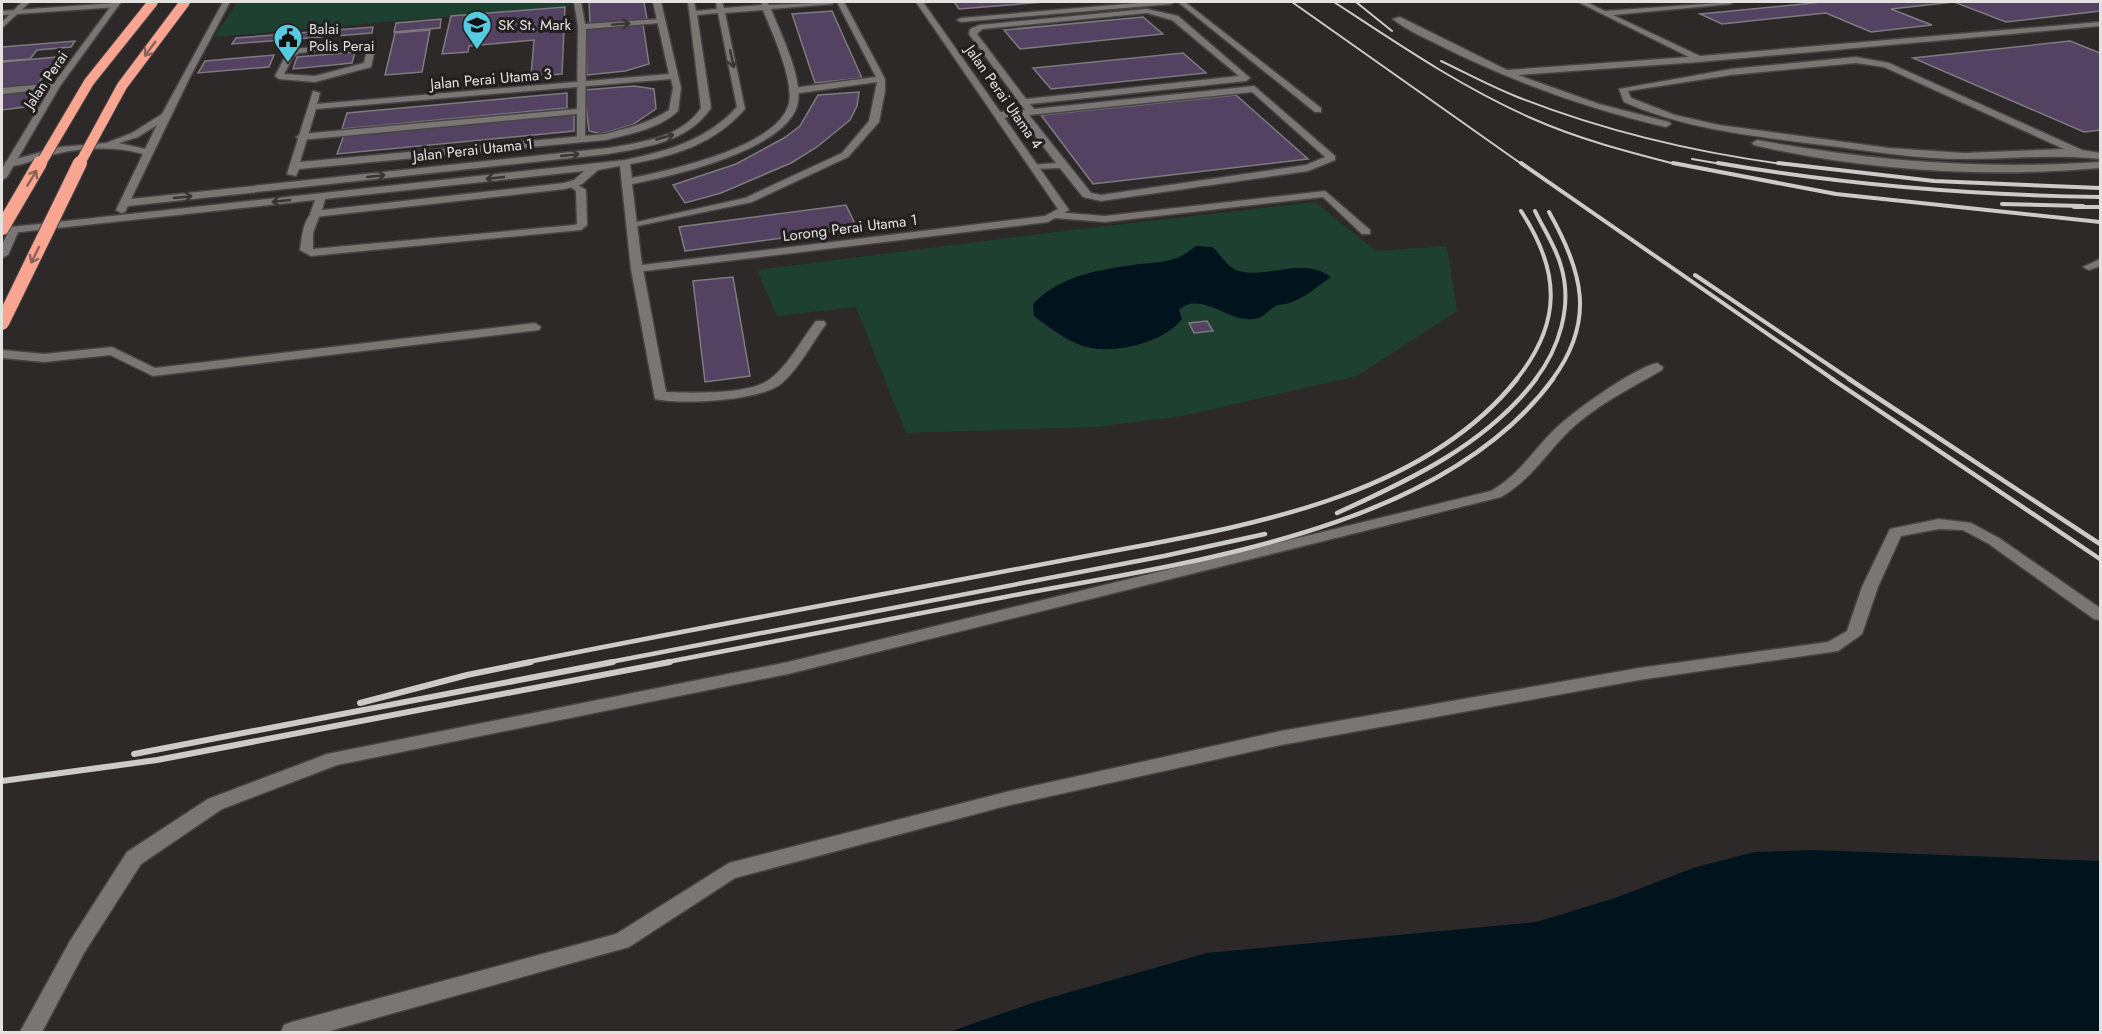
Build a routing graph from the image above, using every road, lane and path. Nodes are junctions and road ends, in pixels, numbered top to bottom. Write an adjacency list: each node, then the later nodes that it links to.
1 (26, 2): 18 (street)
2 (153, 2): 67 (highway, one-way to 2, bridge)
3 (185, 2): 72 (highway, one-way to 72, bridge)
4 (226, 2): 43 (street)
5 (577, 2): 27 (street)
6 (657, 2): 24 (street, Jalan Perai Utama 1)
7 (692, 2): 19 (street, Jalan Perai Utama 1)
8 (832, 2): 16 (street)
9 (840, 2): 32 (street)
10 (920, 2): 42 (street, Jalan Perai Utama 4)
11 (1171, 2): 23 (street)
12 (1182, 2): 39 (street)
13 (1581, 2): 20 (street)
14 (1730, 2): 20 (street)
15 (116, 3): 18 (street); 34 (street, Jalan Perai)
16 (766, 4): 17 (street); 36 (street)
17 (720, 6): 19 (street); 51 (street, Jalan Perai Utama 1, one-way to 51)
18 (15, 12): 21 (street); 26 (street)
19 (694, 13): 60 (street, Jalan Perai Utama 1, one-way to 19)
20 (1603, 13): 28 (street)
21 (2, 14)
22 (1397, 19): 29 (street)
23 (961, 20)
24 (660, 21): 27 (street, one-way to 24); 30 (street, Jalan Perai Utama 1)
25 (2100, 24): 28 (street)
26 (2, 26)
27 (582, 27): 33 (street)
28 (1700, 59): 29 (street)
29 (1503, 74): 53 (street)
30 (673, 76): 33 (street, Jalan Perai Utama 3); 45 (street, Jalan Perai Utama 1)
31 (315, 79): 31 (street); 38 (street)
32 (881, 79): 36 (street); 66 (street)
33 (582, 85): 38 (street, Jalan Perai Utama 3); 40 (street)
34 (56, 87): 35 (street); 50 (street, Jalan Perai)
35 (2, 91)
36 (793, 91): 58 (street)
37 (1024, 102): 37 (street); 41 (street)
38 (312, 108): 44 (street)
39 (1318, 110)
40 (581, 111): 44 (street); 45 (street)
41 (1028, 113): 42 (street); 52 (street); 52 (street)
42 (1000, 115): 56 (street, Jalan Perai Utama 4)
43 (164, 117): 46 (street); 48 (street)
44 (301, 137): 54 (street)
45 (582, 139): 54 (street, Jalan Perai Utama 1)
46 (104, 145): 48 (street); 50 (street)
47 (2078, 152): 47 (street); 49 (street)
48 (148, 153): 62 (street)
49 (2100, 156)
50 (9, 164): 57 (street, Jalan Perai)
51 (625, 164): 55 (street, Jalan Perai Utama 1); 58 (street)
52 (1063, 165): 56 (street)
53 (2100, 165)
54 (294, 166): 60 (street)
55 (595, 167): 59 (street); 61 (street, Jalan Perai Utama 1, one-way to 61)
56 (1035, 167): 63 (street, Jalan Perai Utama 4)
57 (2, 177)
58 (627, 182): 66 (street)
59 (572, 184): 64 (street); 64 (street)
60 (289, 185): 62 (street, Jalan Perai Utama 1, one-way to 60)
61 (321, 197): 64 (street); 65 (street, Jalan Perai Utama 1, one-way to 65)
62 (124, 203): 65 (street)
63 (1060, 212): 69 (street, Lorong Perai Utama 1); 71 (street, Lorong Perai Utama 1)
64 (315, 214)
65 (117, 219): 68 (street, Jalan Perai Utama 1)
66 (632, 226): 71 (street)
67 (2, 230): 68 (street, Jalan Perai Utama 1)
68 (14, 230): 70 (street)
69 (1366, 232)
70 (2, 255)
71 (637, 269): 73 (street)
72 (2, 323)
73 (820, 324)
74 (535, 327): 75 (street)
75 (2, 354)
76 (1657, 367): 78 (street)
77 (2100, 615): 79 (street)
78 (31, 1032)
79 (292, 1032)

